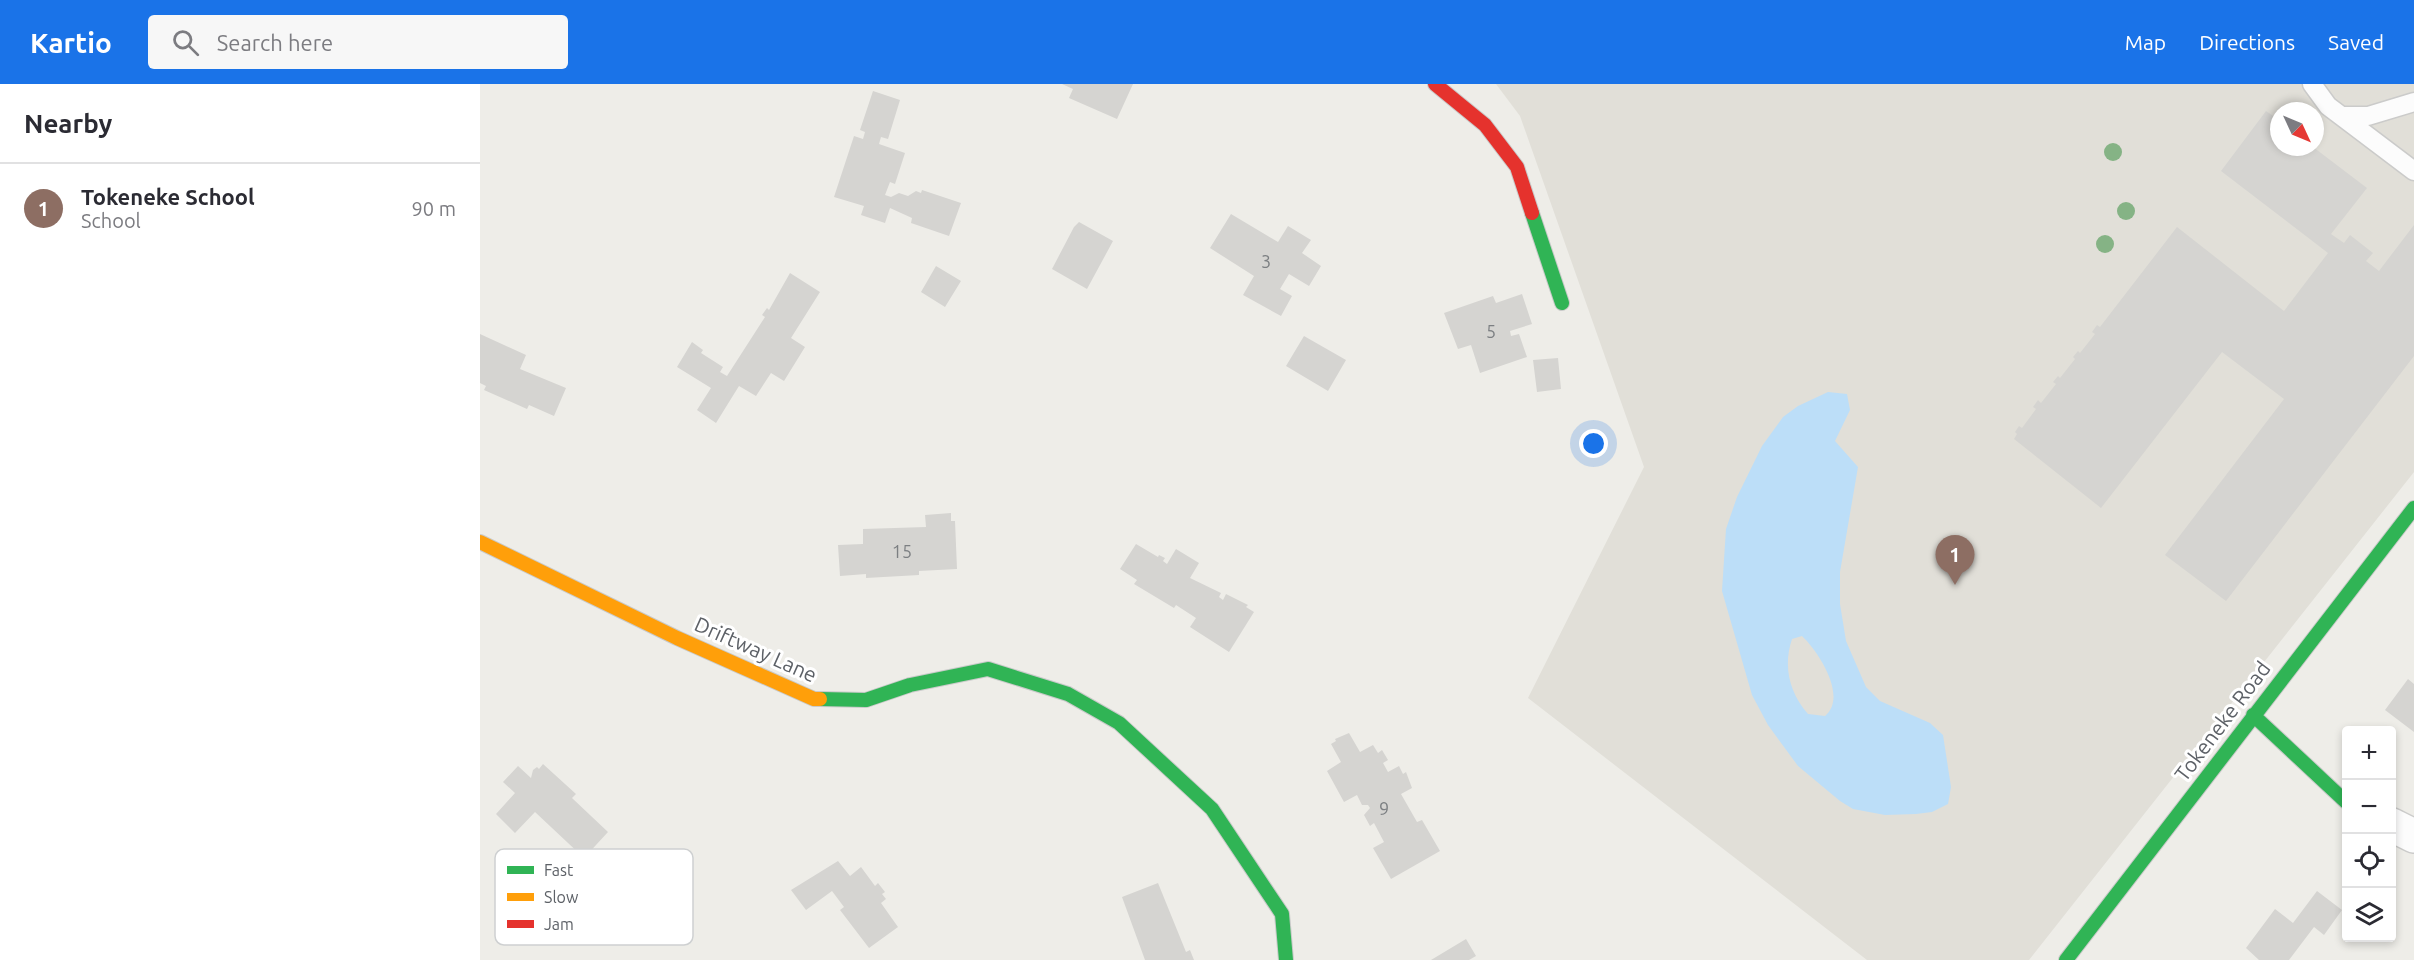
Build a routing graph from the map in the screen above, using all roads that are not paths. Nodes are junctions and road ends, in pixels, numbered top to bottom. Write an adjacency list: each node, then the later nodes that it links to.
1 (1435, 84): 6 (street)
2 (2312, 84): 4 (lane)
3 (2414, 102): 4 (lane)
4 (2342, 116): 5 (lane)
5 (2414, 171)
6 (1562, 303)
7 (2414, 508): 9 (street, Tokeneke Road)
8 (480, 542): 13 (street, Driftway Lane)
9 (2253, 715): 10 (street); 14 (street, Tokeneke Road)
10 (2342, 798)
11 (2396, 827): 12 (street)
12 (2414, 836)
13 (1286, 960)
14 (2066, 960)

